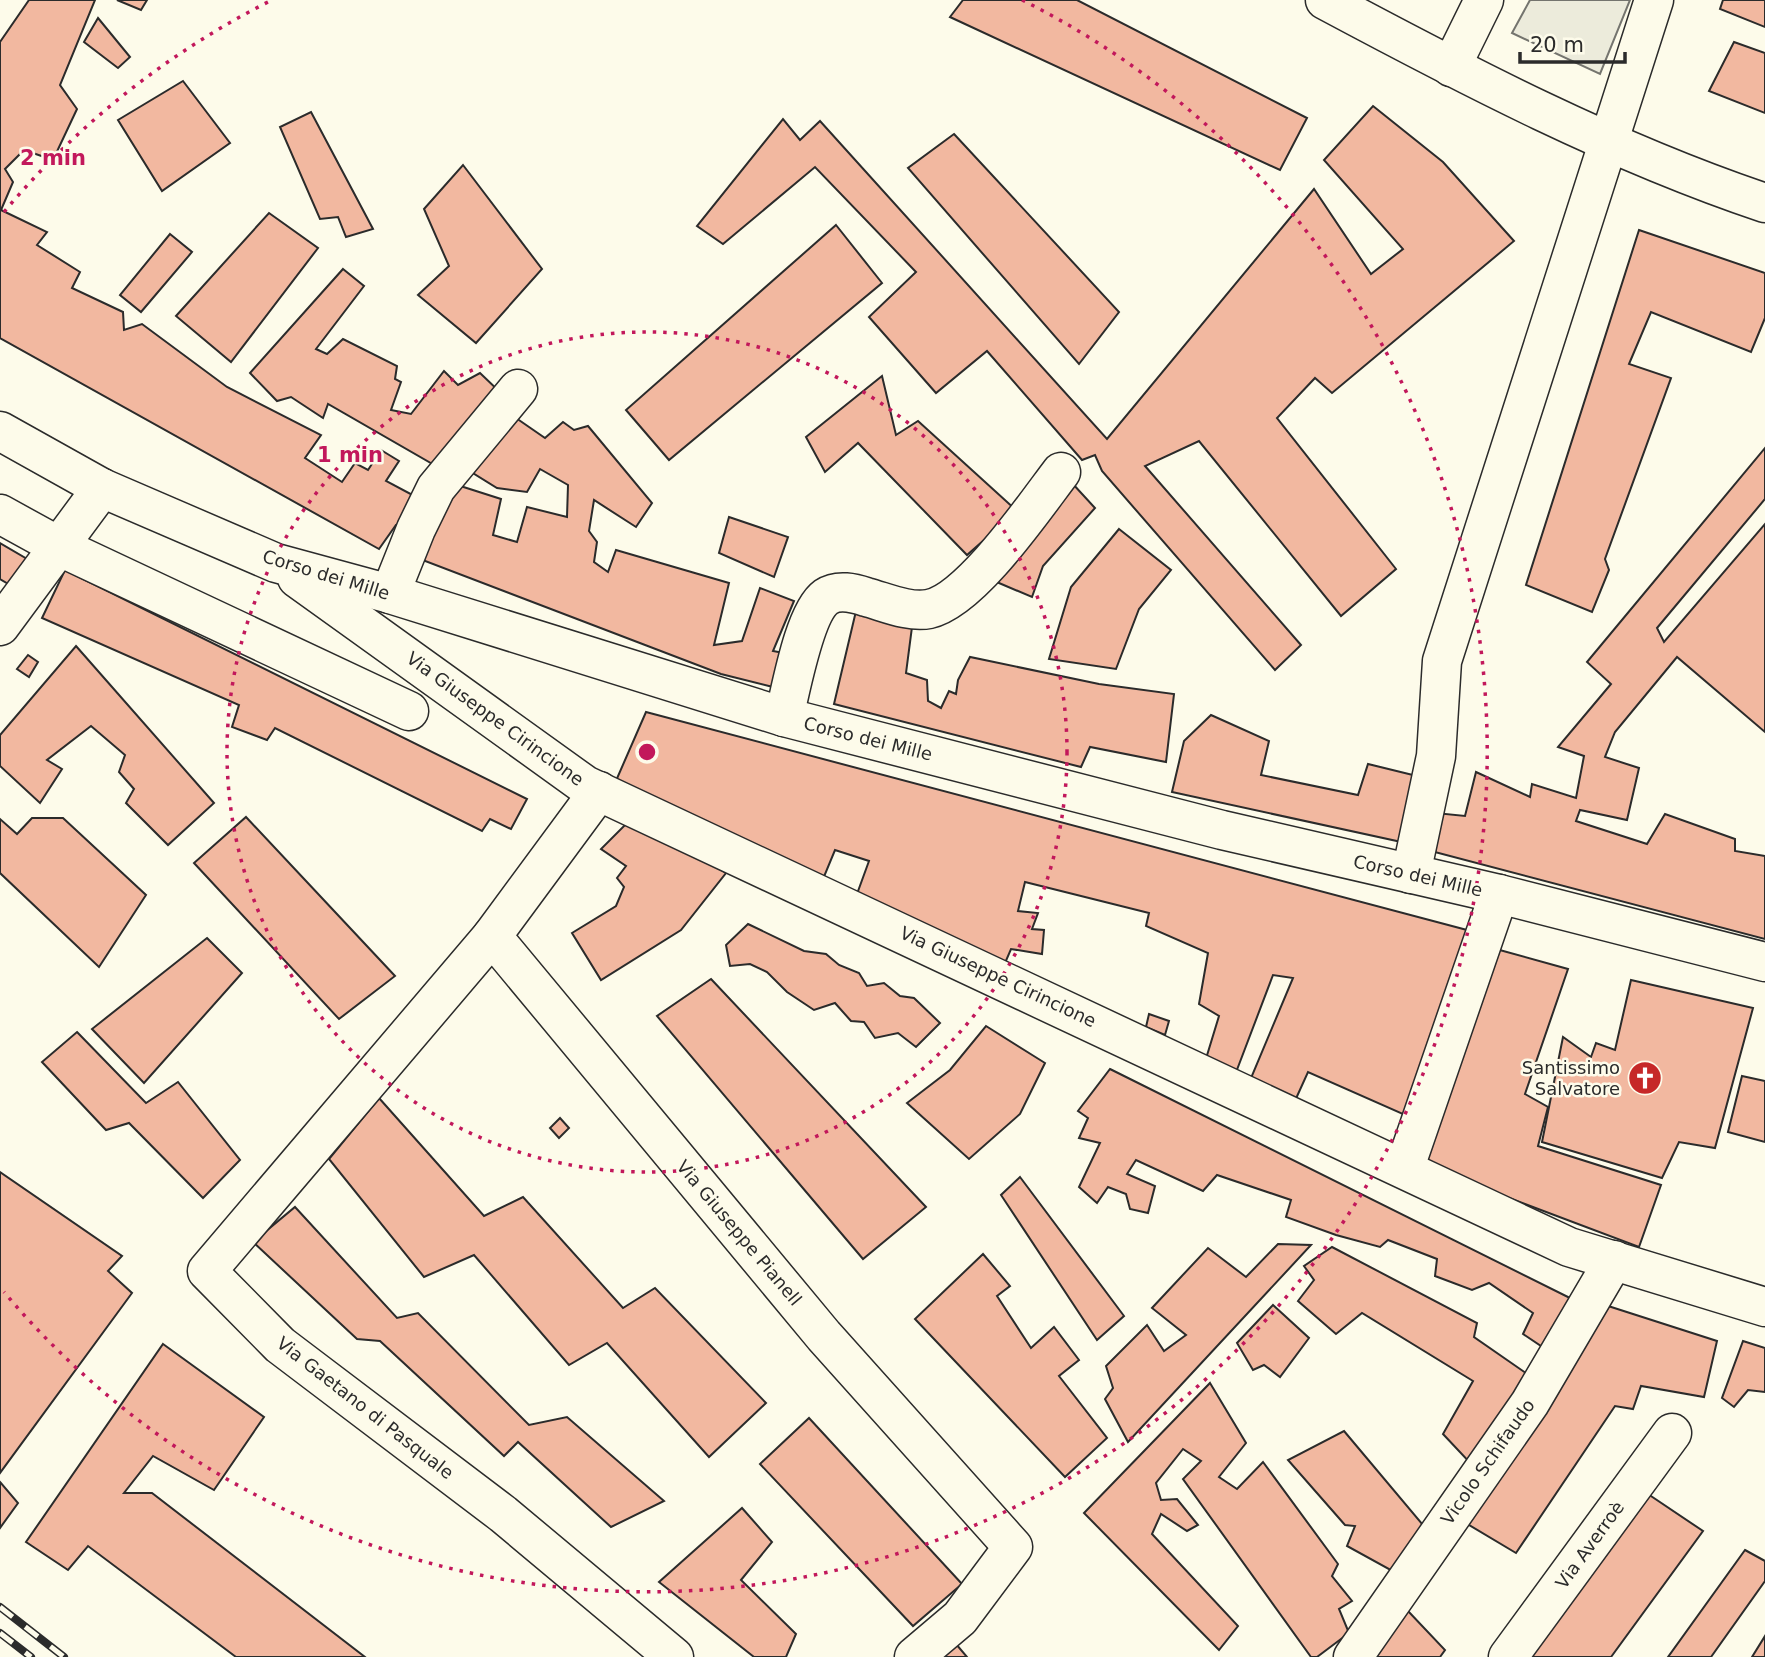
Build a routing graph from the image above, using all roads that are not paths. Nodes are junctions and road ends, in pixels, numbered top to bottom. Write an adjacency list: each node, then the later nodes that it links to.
1 (1325, 0): 4 (street)
2 (1484, 0): 4 (street)
3 (1654, 0): 5 (street)
4 (1451, 67): 5 (street)
5 (1608, 139): 6 (street); 19 (street)
6 (1765, 204)
7 (518, 389): 14 (street)
8 (0, 431): 10 (street, Corso dei Mille)
9 (1061, 472): 17 (street)
10 (102, 488): 12 (street); 13 (street, Corso dei Mille)
11 (0, 514): 12 (street)
12 (60, 547): 15 (street); 16 (street)
13 (276, 563): 14 (street, Corso dei Mille); 18 (street, Via Giuseppe Cirincione)
14 (390, 594): 17 (street, Corso dei Mille)
15 (0, 626)
16 (409, 711)
17 (784, 717): 19 (street, Corso dei Mille)
18 (599, 791): 21 (street); 23 (street, Via Giuseppe Cirincione)
19 (1411, 874): 20 (street, Corso dei Mille)
20 (1499, 894): 22 (street, Corso dei Mille); 23 (street)
21 (492, 936): 27 (street, Via Gaetano di Pasquale); 28 (street, Via Giuseppe Pianell)
22 (1765, 962)
23 (1405, 1167): 24 (street, Via Giuseppe Cirincione)
24 (1614, 1261): 25 (street, Via Giuseppe Cirincione); 29 (street, Vicolo Schifaudo)
25 (1765, 1307)
26 (1672, 1433): 30 (street, Via Averroè)
27 (674, 1657)
28 (914, 1657)
29 (1353, 1657)
30 (1508, 1657)

